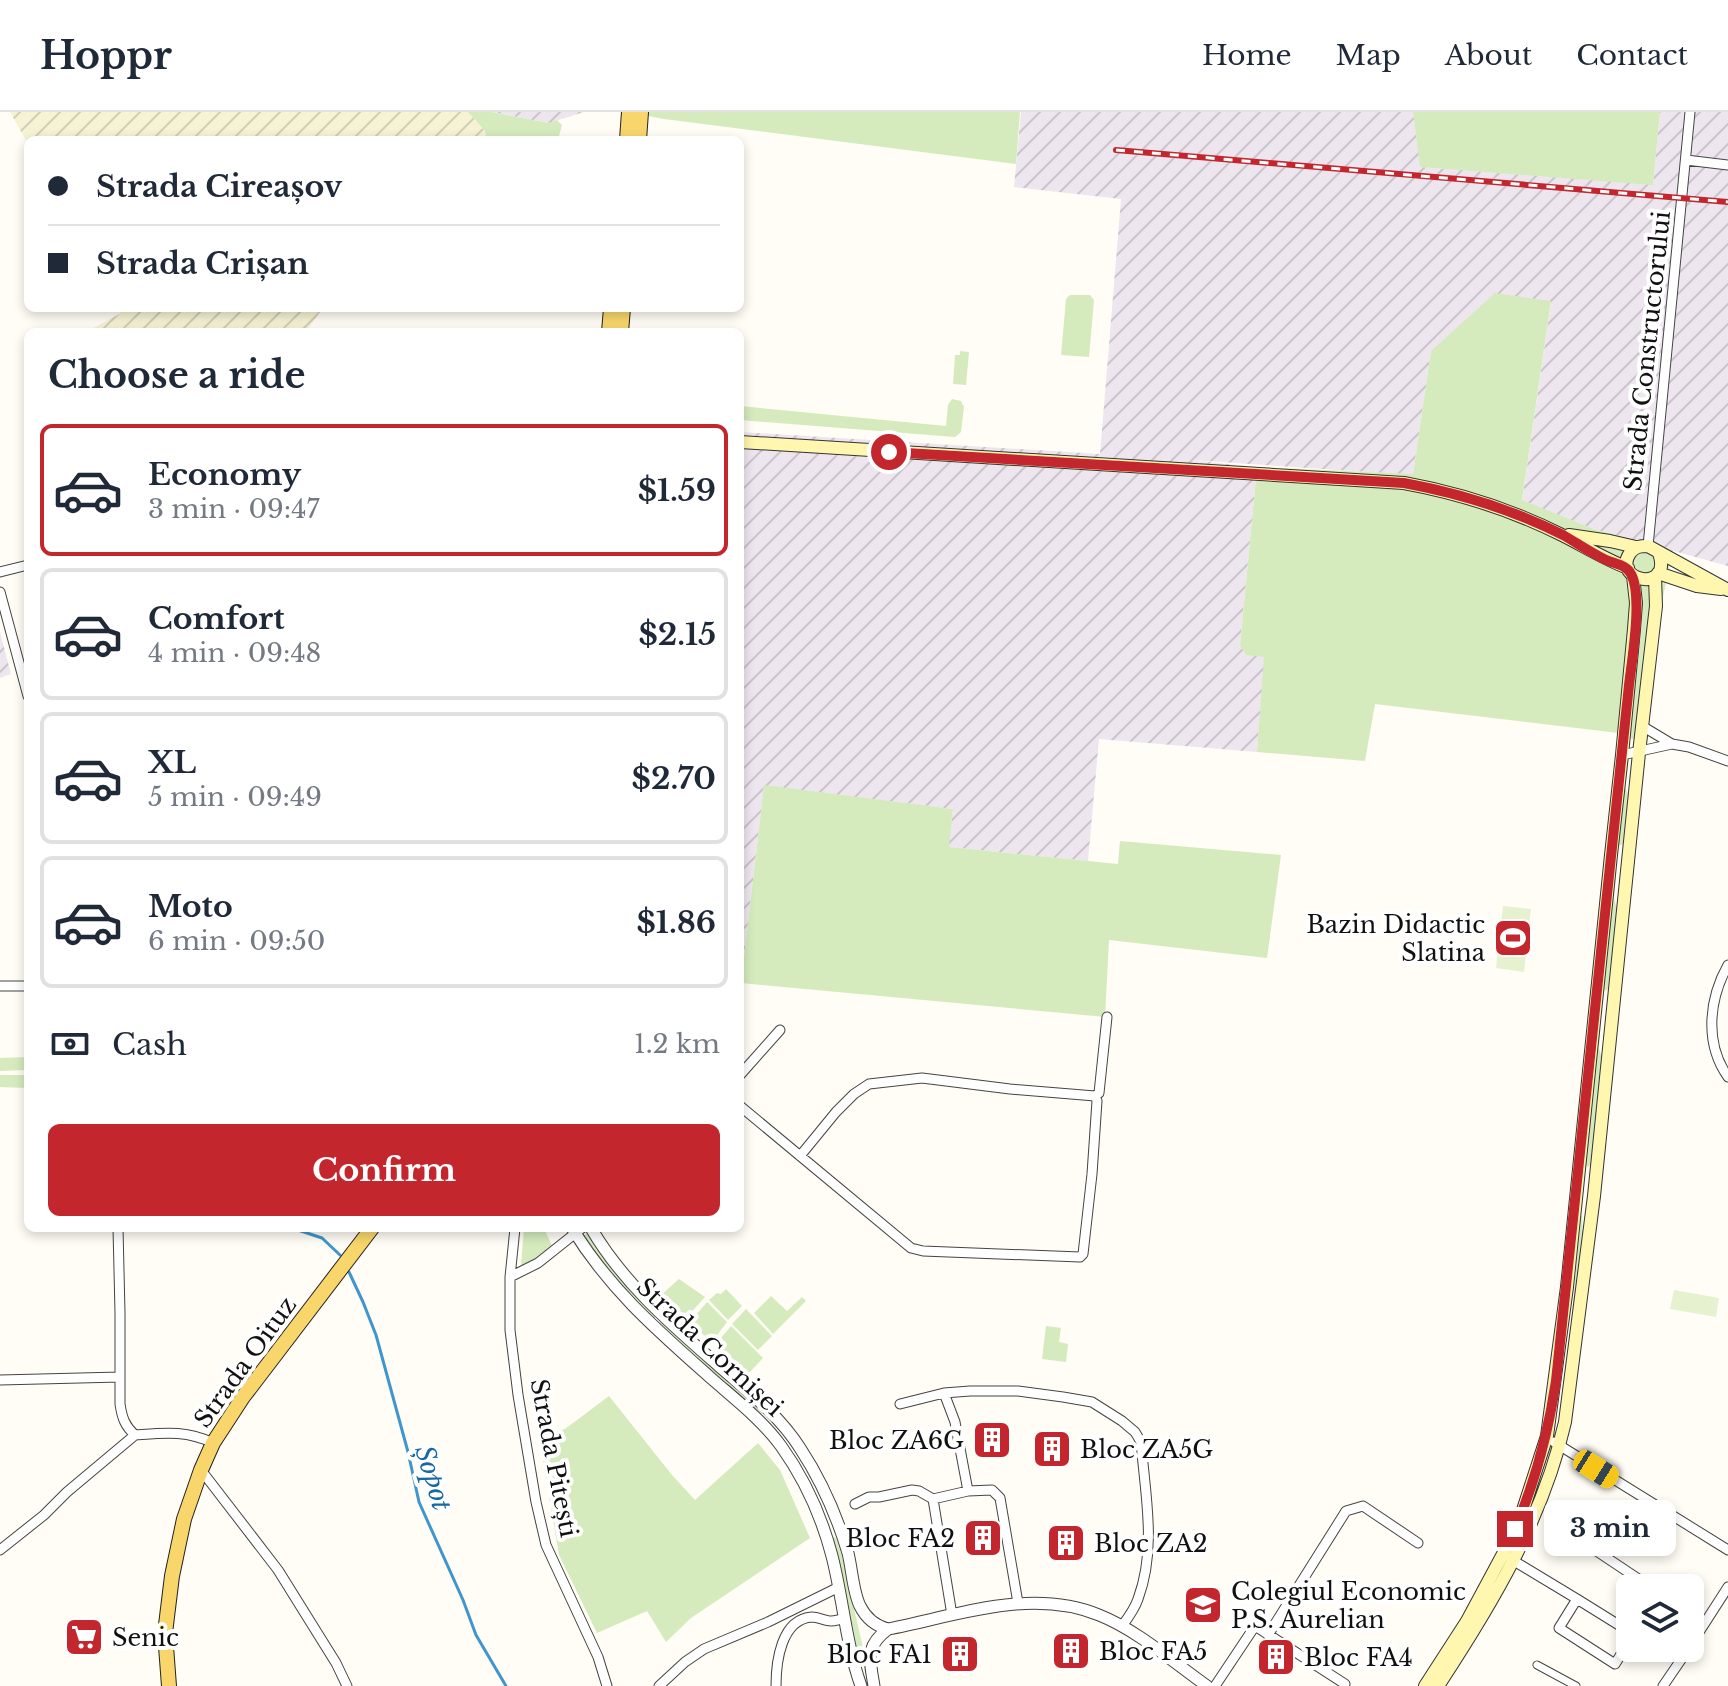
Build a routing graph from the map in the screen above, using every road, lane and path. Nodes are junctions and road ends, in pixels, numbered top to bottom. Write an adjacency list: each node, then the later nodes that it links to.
1 (629, 112): 4 (main road)
2 (641, 112): 5 (main road)
3 (1690, 112): 6 (street, Strada Constructorului)
4 (627, 136)
5 (639, 136)
6 (1686, 160): 7 (street); 10 (street, Strada Constructorului)
7 (1728, 165)
8 (744, 442): 9 (main road)
9 (1561, 534): 10 (main road); 13 (main road)
10 (1648, 549): 13 (main road); 14 (main road); 15 (main road)
11 (24, 566): 12 (street)
12 (0, 572)
13 (1630, 572): 14 (main road); 21 (main road)
14 (1656, 575): 15 (main road); 18 (main road)
15 (1728, 590)
16 (0, 592): 17 (street)
17 (24, 681)
18 (1642, 726): 19 (street); 20 (main road)
19 (1672, 744): 20 (street); 22 (street)
20 (1639, 753): 21 (street); 47 (main road)
21 (1622, 755): 45 (main road)
22 (1728, 761)
23 (1728, 965): 29 (street)
24 (0, 986): 25 (street)
25 (24, 986)
26 (1107, 1017): 30 (street)
27 (780, 1030): 28 (street)
28 (744, 1070)
29 (1728, 1077)
30 (1095, 1096): 32 (street); 32 (street)
31 (744, 1109): 32 (street)
32 (800, 1156)
33 (118, 1232): 40 (street)
34 (369, 1232): 46 (main road, Strada Oituz)
35 (515, 1232): 39 (street, Strada Pitești)
36 (575, 1232): 39 (street)
37 (578, 1232): 50 (street, Strada Cornișei)
38 (594, 1232): 49 (street, Strada Cornișei)
39 (510, 1277): 79 (street, Strada Pitești)
40 (120, 1377): 41 (street); 44 (street)
41 (0, 1380)
42 (944, 1393): 43 (street); 51 (street); 70 (street)
43 (900, 1404)
44 (135, 1435): 46 (street); 58 (street)
45 (1547, 1436): 47 (street); 86 (main road)
46 (213, 1443): 48 (main road, Strada Oituz)
47 (1559, 1446): 59 (street); 60 (main road)
48 (201, 1470): 77 (main road, Strada Oituz); 78 (street)
49 (813, 1470): 50 (street); 54 (street, Strada Cornișei)
50 (800, 1477): 55 (street, Strada Cornișei)
51 (968, 1491): 52 (street); 65 (street)
52 (933, 1499): 53 (street); 66 (street)
53 (855, 1504)
54 (839, 1529): 55 (street); 71 (street, Strada Cornișei)
55 (825, 1533): 62 (street, Strada Cornișei)
56 (1574, 1536): 61 (street)
57 (1418, 1543): 72 (street)
58 (0, 1550)
59 (1728, 1550)
60 (1514, 1561): 64 (street); 87 (main road)
61 (1631, 1574)
62 (839, 1587): 67 (street, Strada Cornișei); 80 (street)
63 (1728, 1587): 69 (street)
64 (1577, 1599): 68 (street); 73 (street)
65 (1018, 1603): 66 (street); 70 (street)
66 (952, 1615): 71 (street)
67 (844, 1619): 81 (street); 82 (street, Strada Cornișei)
68 (1616, 1623)
69 (1705, 1623)
70 (1122, 1626): 84 (street)
71 (888, 1629): 83 (street)
72 (1268, 1635): 76 (street); 85 (street)
73 (1616, 1662)
74 (1679, 1662): 89 (street)
75 (1537, 1665): 88 (street)
76 (1345, 1684)
77 (169, 1686)
78 (347, 1686)
79 (607, 1686)
80 (659, 1686)
81 (776, 1686)
82 (861, 1686)
83 (874, 1686)
84 (1207, 1686)
85 (1215, 1686)
86 (1425, 1686)
87 (1438, 1686)
88 (1576, 1686)
89 (1663, 1686)

